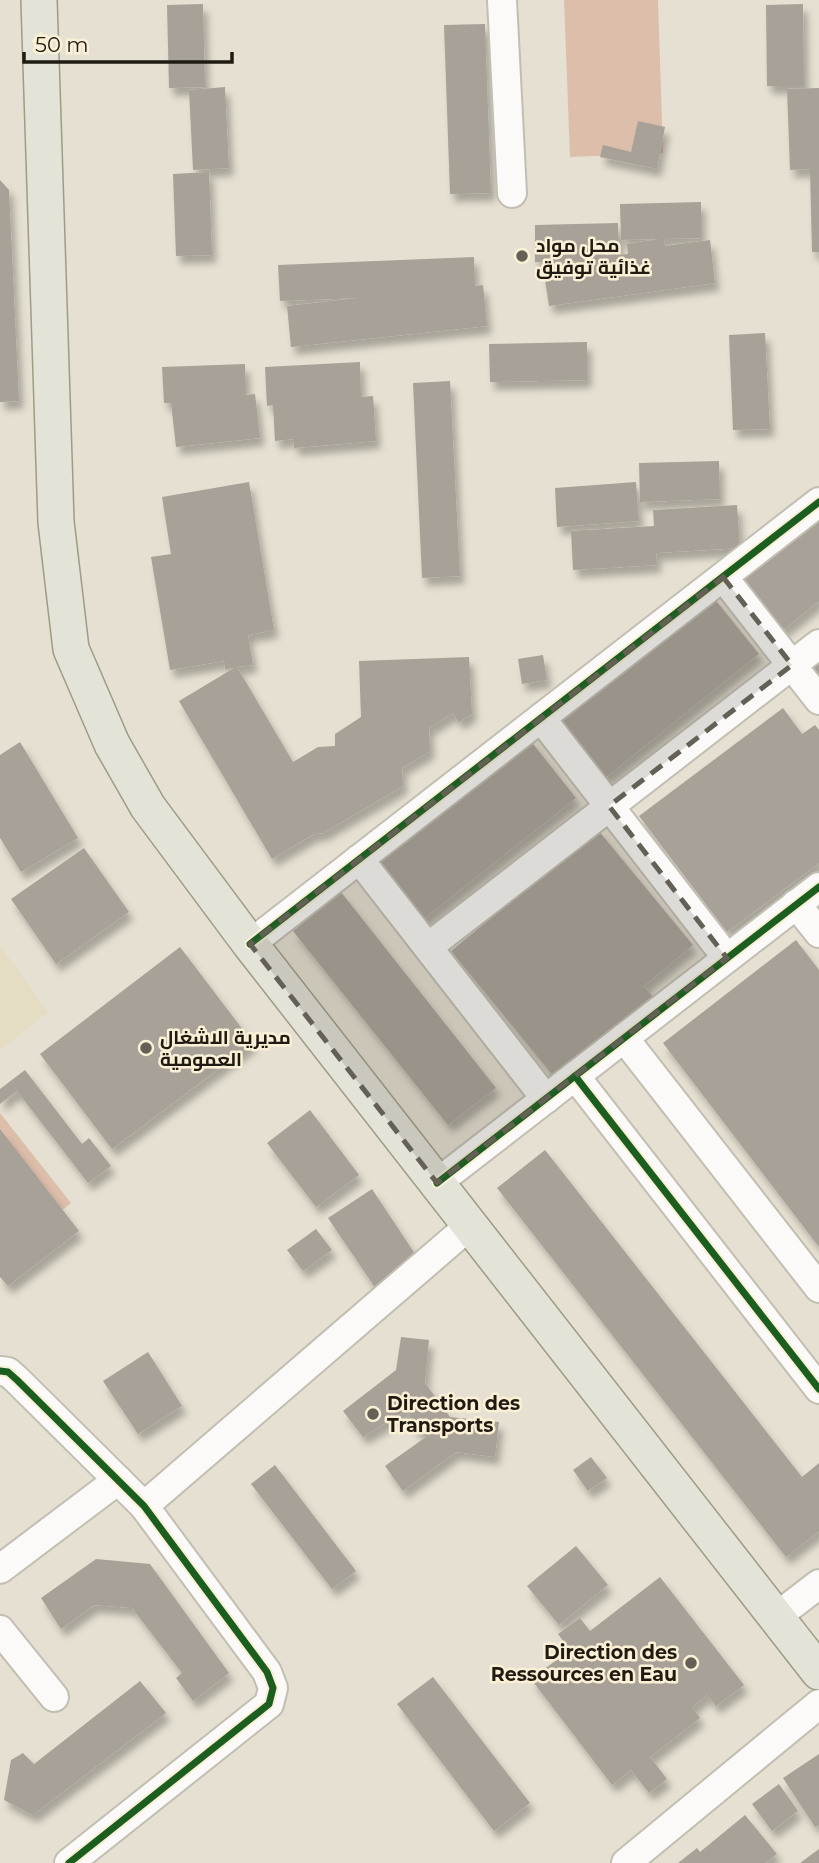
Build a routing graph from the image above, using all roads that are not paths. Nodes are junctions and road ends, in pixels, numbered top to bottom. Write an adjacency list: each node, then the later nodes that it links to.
1 (38, 0): 15 (main road)
2 (502, 0): 3 (street)
3 (512, 193)
4 (819, 502): 5 (street)
5 (723, 577): 7 (street); 9 (street)
6 (819, 644): 7 (street)
7 (792, 665): 8 (street); 10 (street)
8 (819, 700)
9 (541, 719): 10 (street); 11 (street)
10 (609, 806): 16 (street); 17 (street)
11 (359, 859): 15 (street); 16 (street)
12 (819, 887): 13 (street)
13 (796, 904): 14 (street); 17 (street)
14 (819, 933)
15 (250, 944): 21 (main road)
16 (428, 947): 20 (street)
17 (727, 958): 18 (street)
18 (624, 1038): 19 (street); 23 (street)
19 (575, 1076): 20 (street); 25 (street)
20 (545, 1099): 21 (street)
21 (437, 1183): 22 (main road)
22 (469, 1226): 27 (street); 30 (main road)
23 (819, 1288)
24 (0, 1371): 26 (street)
25 (819, 1389)
26 (118, 1480): 27 (street); 28 (street)
27 (144, 1506): 35 (street)
28 (0, 1569)
29 (819, 1584): 30 (street)
30 (776, 1617): 32 (main road)
31 (0, 1630): 33 (street)
32 (819, 1672)
33 (54, 1697)
34 (819, 1704): 36 (street)
35 (69, 1863)
36 (626, 1863)

